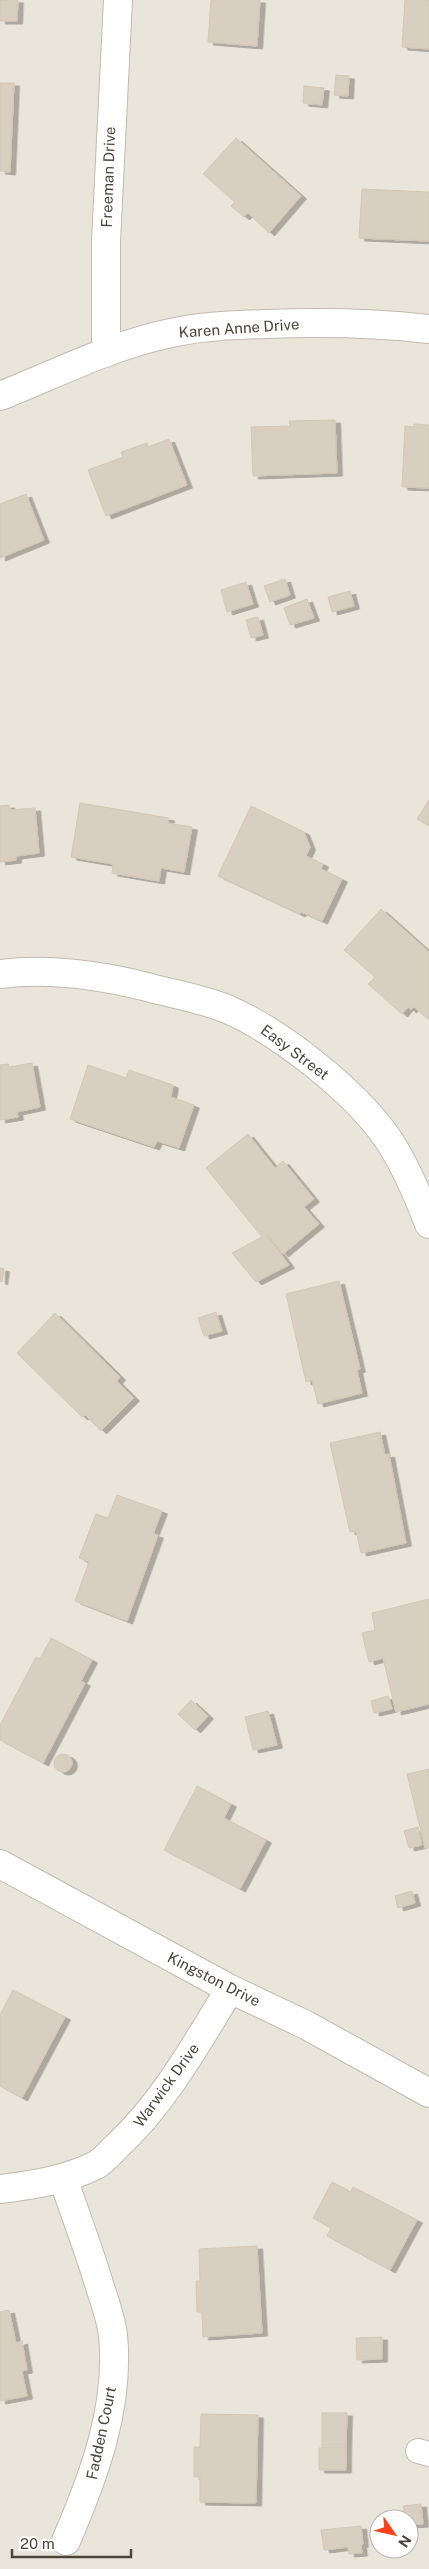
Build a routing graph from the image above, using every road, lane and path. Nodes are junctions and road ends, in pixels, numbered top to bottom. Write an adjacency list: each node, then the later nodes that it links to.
1 (118, 0): 3 (street, Freeman Drive)
2 (429, 329): 3 (street, Karen Anne Drive)
3 (106, 353): 4 (street, Karen Anne Drive)
4 (0, 396)
5 (0, 974): 6 (street, Easy Street)
6 (429, 1224)
7 (0, 1864): 8 (street, Kingston Drive)
8 (230, 1989): 9 (street, Kingston Drive); 10 (street, Warwick Drive)
9 (429, 2093)
10 (63, 2178): 11 (street, Warwick Drive); 12 (street, Fadden Court)
11 (0, 2189)
12 (66, 2541)

